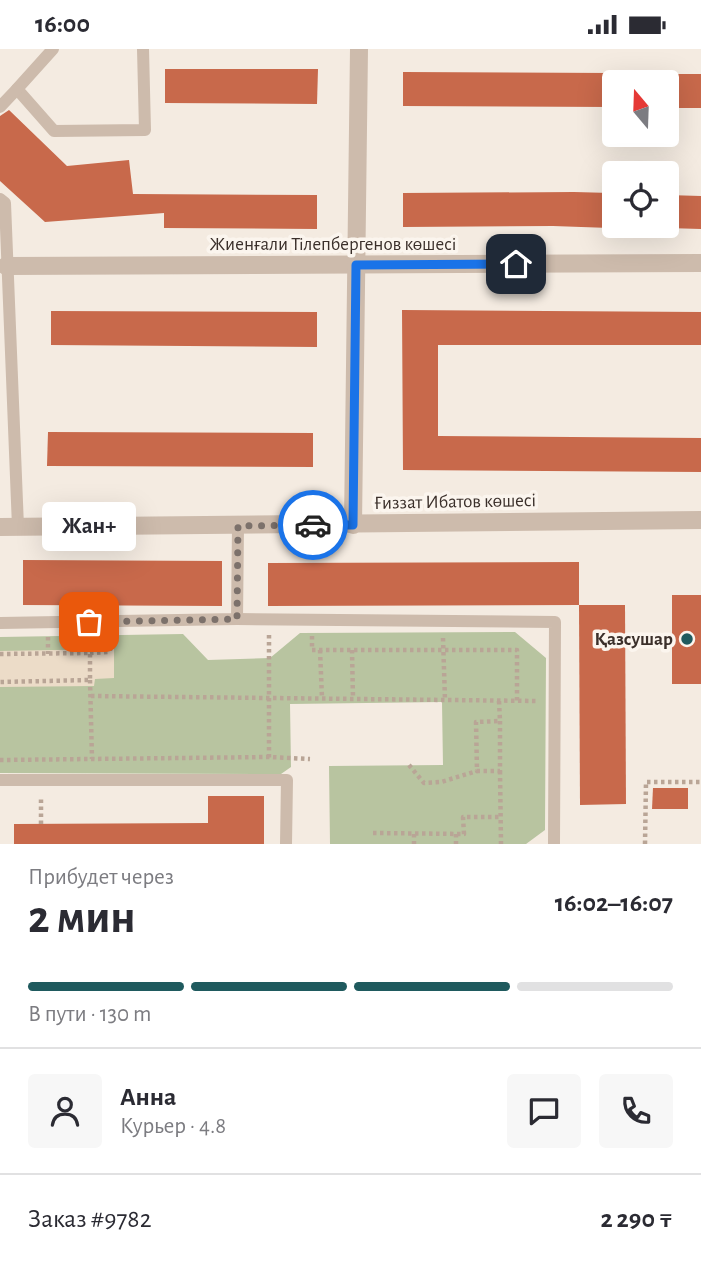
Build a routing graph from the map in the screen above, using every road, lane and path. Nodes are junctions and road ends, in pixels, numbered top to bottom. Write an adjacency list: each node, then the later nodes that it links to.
1 (53, 49): 4 (lane)
2 (143, 49): 4 (lane)
3 (359, 49): 8 (street)
4 (17, 89): 5 (lane)
5 (0, 107)
6 (0, 199): 9 (lane)
7 (701, 263): 8 (street, Жиенғали Тілепбергенов көшесі)
8 (356, 265): 9 (street, Жиенғали Тілепбергенов көшесі); 11 (street)
9 (6, 266): 13 (lane)
10 (701, 520): 11 (street, Ғиззат Ибатов көшесі)
11 (353, 525): 12 (street, Ғиззат Ибатов көшесі)
12 (238, 526): 13 (street, Ғиззат Ибатов көшесі); 14 (lane)
13 (9, 527)
14 (237, 619): 15 (lane); 17 (lane)
15 (269, 620): 16 (lane); 28 (path)
16 (311, 620): 18 (lane); 20 (path)
17 (109, 621): 19 (lane); 23 (path)
18 (442, 621): 22 (path); 34 (lane)
19 (0, 623)
20 (320, 650): 21 (path); 29 (path)
21 (352, 650): 22 (path); 30 (path)
22 (443, 650): 31 (path); 33 (path)
23 (90, 653): 24 (path); 25 (path)
24 (0, 654)
25 (90, 680): 26 (path); 27 (path)
26 (0, 682)
27 (91, 696): 28 (path); 39 (path)
28 (269, 698): 29 (path); 36 (path)
29 (322, 699): 30 (path)
30 (353, 699): 31 (path)
31 (445, 700): 32 (path)
32 (499, 701): 33 (path); 35 (path)
33 (517, 701): 34 (path)
34 (554, 701): 57 (lane)
35 (500, 721): 41 (path); 42 (path)
36 (269, 757): 37 (path); 39 (path); 46 (path)
37 (310, 758)
38 (0, 759): 39 (path)
39 (92, 759): 44 (path)
40 (409, 765): 41 (path)
41 (477, 771): 42 (path)
42 (500, 771): 48 (path)
43 (42, 779): 44 (lane); 45 (lane); 49 (path)
44 (93, 779): 46 (lane)
45 (0, 780)
46 (269, 780): 53 (lane)
47 (701, 782): 58 (path)
48 (501, 817): 52 (path); 56 (path)
49 (41, 824)
50 (373, 833): 51 (path)
51 (414, 834): 52 (path); 54 (path)
52 (456, 834): 55 (path)
53 (286, 844)
54 (414, 844)
55 (456, 844)
56 (500, 844)
57 (554, 844)
58 (645, 844)

